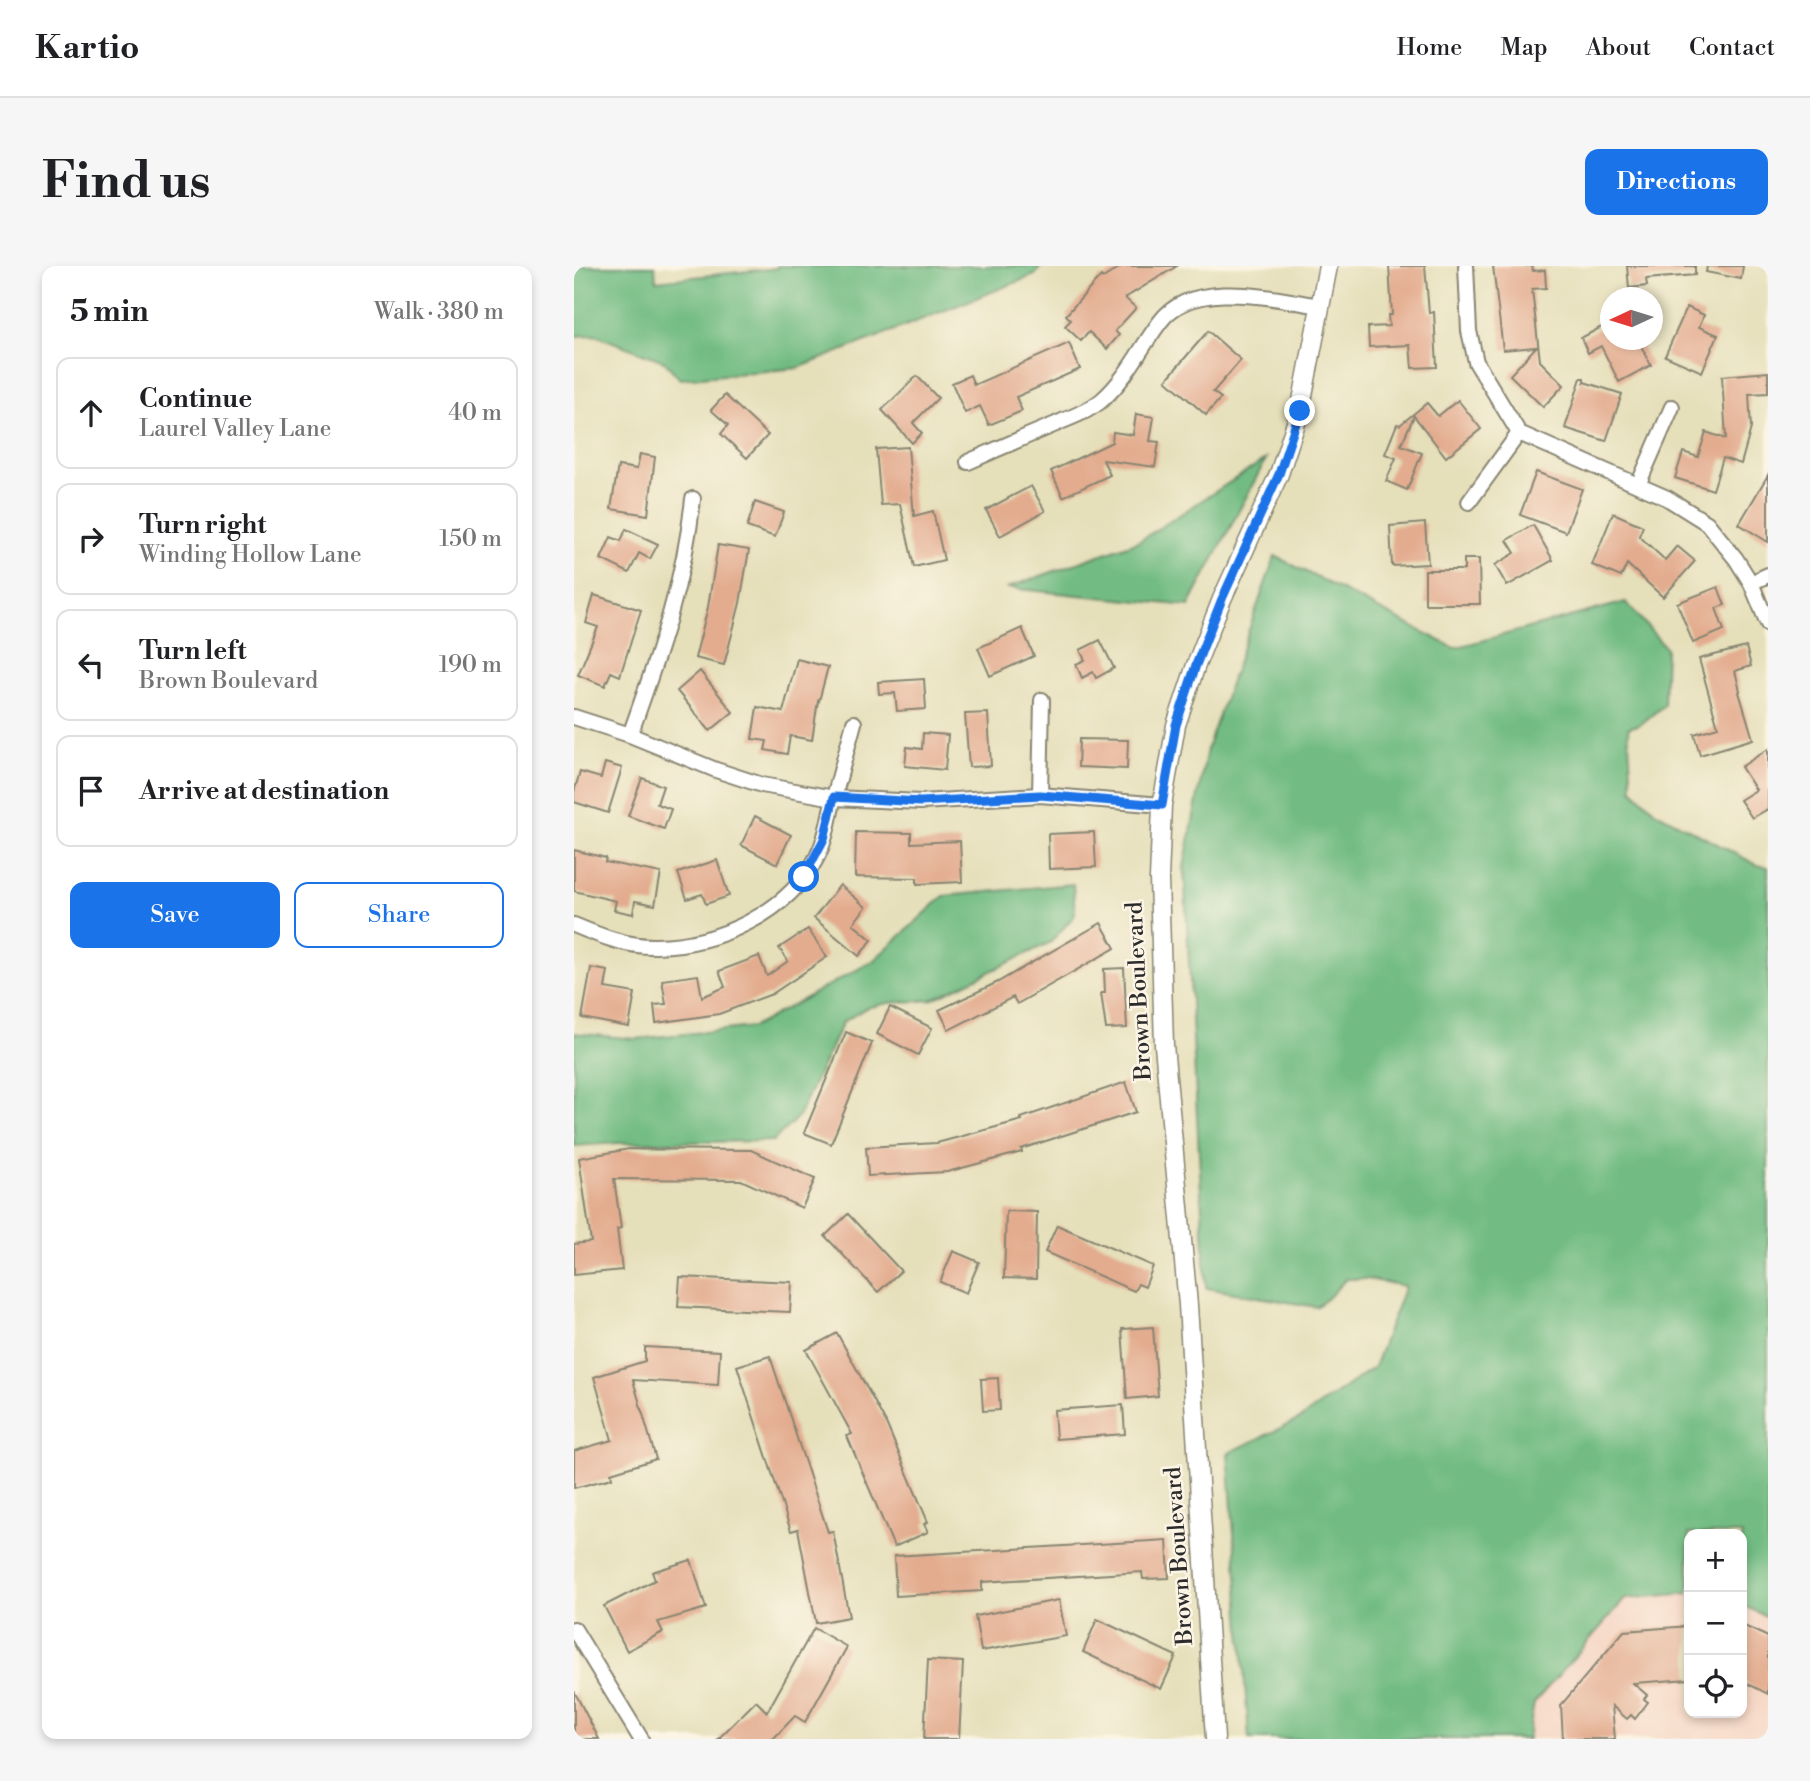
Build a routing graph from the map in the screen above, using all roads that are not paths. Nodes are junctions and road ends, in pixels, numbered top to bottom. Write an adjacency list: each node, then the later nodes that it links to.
1 (1328, 266): 3 (street, Brown Boulevard)
2 (1466, 266): 5 (street)
3 (1321, 306): 6 (street); 19 (street, Brown Boulevard)
4 (1672, 407): 7 (street)
5 (1519, 433): 7 (street); 9 (street)
6 (968, 462)
7 (1638, 485): 11 (street)
8 (693, 499): 16 (street)
9 (1469, 502)
10 (1768, 575): 11 (street)
11 (1751, 583): 12 (street)
12 (1768, 624)
13 (1042, 700): 17 (street)
14 (574, 717): 16 (street)
15 (853, 723): 18 (street)
16 (630, 735): 18 (street)
17 (1040, 795): 18 (street); 19 (street)
18 (834, 797): 20 (street)
19 (1162, 805): 23 (street, Brown Boulevard)
20 (574, 925)
21 (574, 1629): 22 (street)
22 (641, 1739)
23 (1215, 1739)

